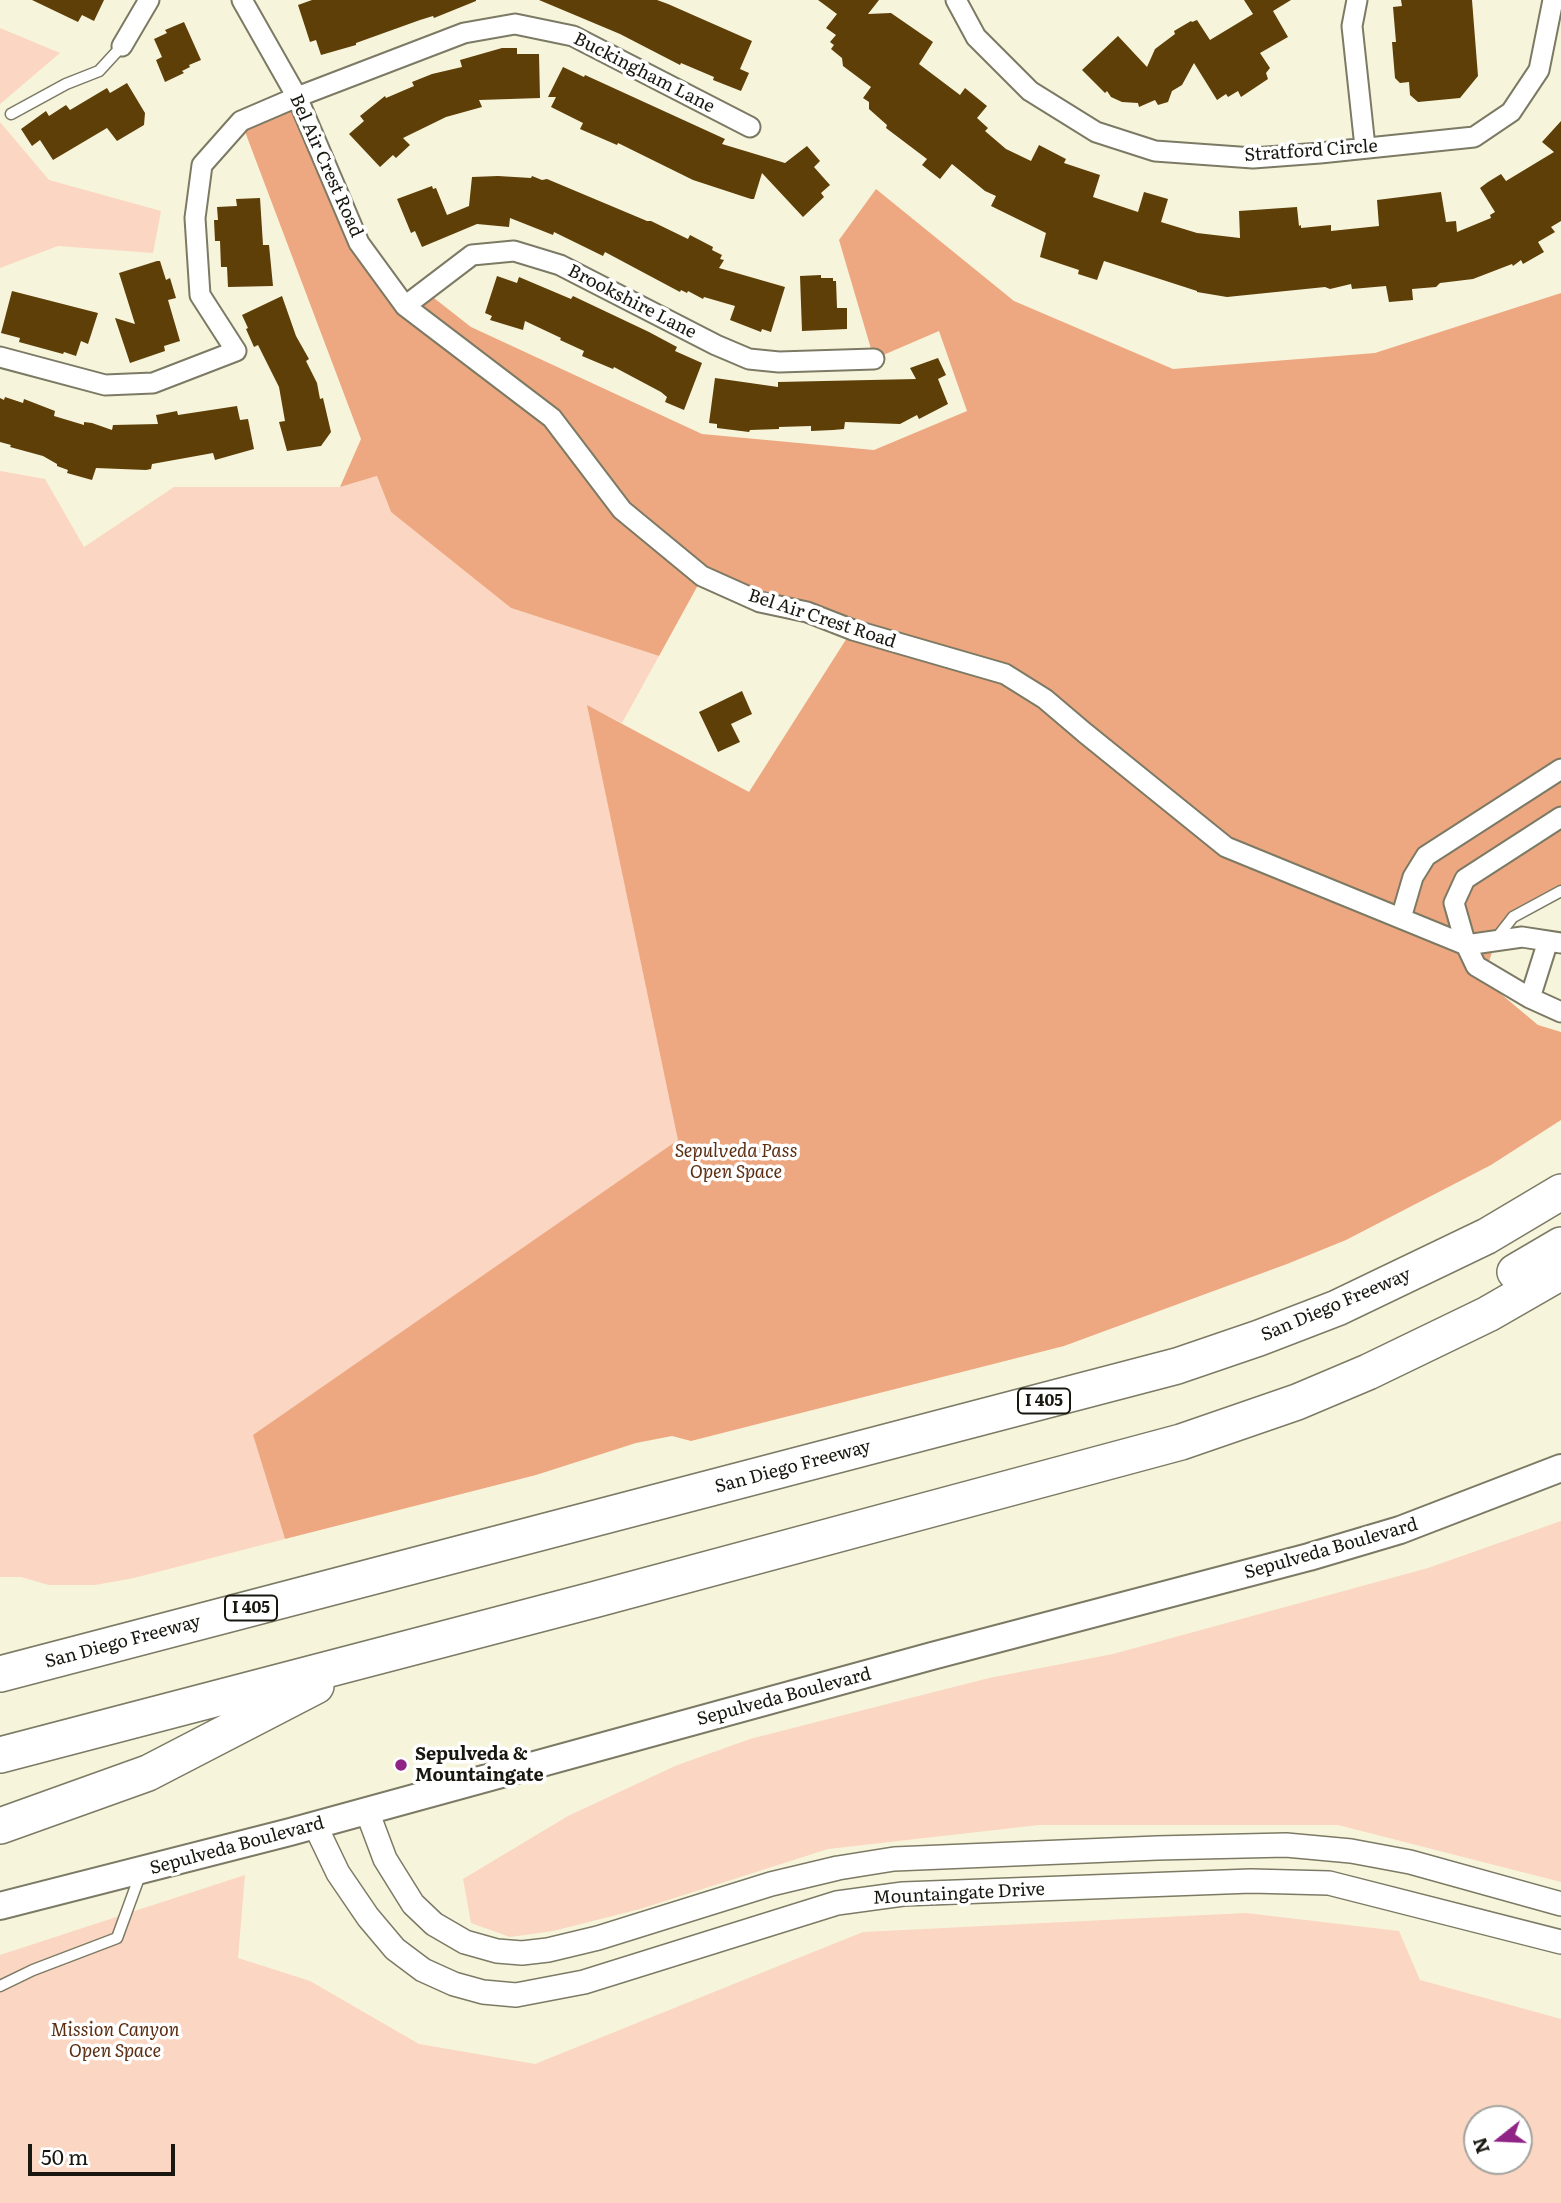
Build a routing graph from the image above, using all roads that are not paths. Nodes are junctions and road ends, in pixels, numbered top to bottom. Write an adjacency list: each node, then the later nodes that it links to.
1 (149, 0): 6 (street)
2 (956, 0): 10 (street, Stratford Circle)
3 (1357, 0): 10 (street)
4 (1553, 0): 10 (street, Stratford Circle)
5 (244, 2): 7 (street, Bel Air Crest Road)
6 (122, 46): 8 (lane)
7 (297, 97): 9 (street, Buckingham Lane); 11 (street, Bel Air Crest Road); 12 (street, Buckingham Lane)
8 (11, 114)
9 (750, 127)
10 (1365, 148)
11 (405, 306): 13 (street, Brookshire Lane); 17 (street, Bel Air Crest Road)
12 (0, 357)
13 (874, 359)
14 (1561, 769): 17 (street)
15 (1561, 817): 20 (street)
16 (1561, 891): 18 (lane)
17 (1401, 918): 20 (street, Bel Air Crest Road)
18 (1494, 941): 19 (street); 20 (street)
19 (1555, 942): 21 (street)
20 (1466, 945): 21 (street)
21 (1530, 998): 22 (street)
22 (1561, 1012)
23 (1561, 1192): 29 (highway, San Diego Freeway / I 405)
24 (1561, 1245): 27 (highway)
25 (1561, 1272): 27 (highway)
26 (1561, 1468): 31 (main road, Sepulveda Boulevard)
27 (755, 1555): 28 (highway)
28 (370, 1658): 30 (highway); 33 (highway)
29 (0, 1674)
30 (0, 1755)
31 (367, 1811): 32 (main road, Sepulveda Boulevard); 35 (street, Mountaingate Drive)
32 (316, 1825): 34 (main road, Sepulveda Boulevard); 37 (street, Mountaingate Drive)
33 (0, 1826)
34 (142, 1871): 36 (main road, Sepulveda Boulevard); 38 (lane)
35 (1561, 1904)
36 (0, 1906)
37 (1561, 1942)
38 (0, 1986)

